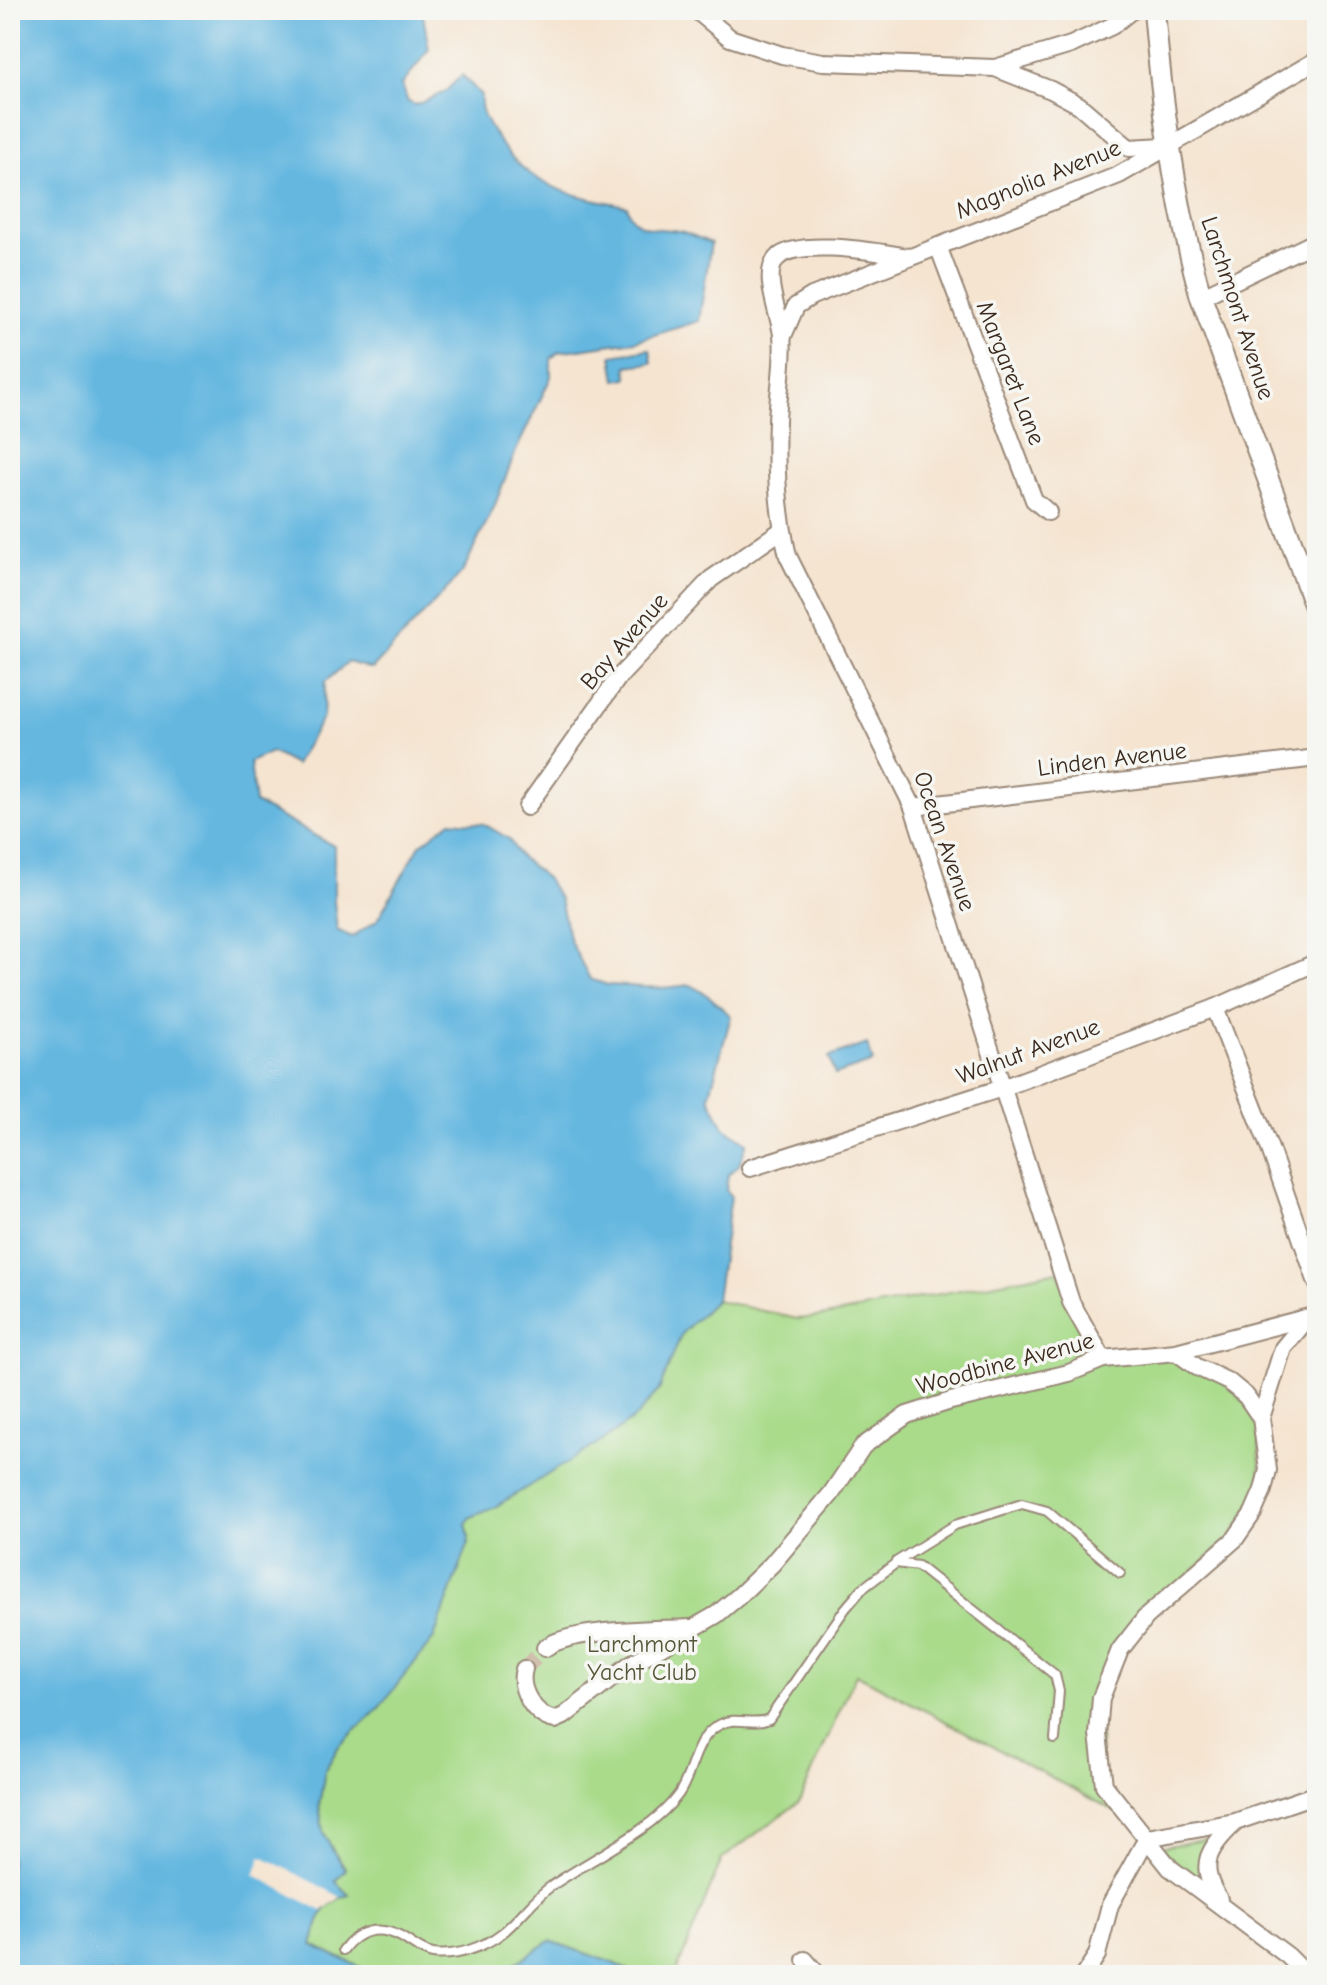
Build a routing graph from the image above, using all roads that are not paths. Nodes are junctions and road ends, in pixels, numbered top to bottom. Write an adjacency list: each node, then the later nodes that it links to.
1 (696, 10): 5 (street)
2 (1132, 10): 5 (street)
3 (1154, 10): 6 (street, Larchmont Avenue)
4 (1317, 60): 6 (street, Magnolia Avenue)
5 (995, 68): 6 (street)
6 (1170, 146): 8 (street, Magnolia Avenue); 10 (street, Larchmont Avenue)
7 (1317, 241): 10 (street)
8 (938, 246): 9 (street, Magnolia Avenue); 12 (street, Margaret Lane)
9 (910, 257): 11 (street, Magnolia Avenue); 11 (street)
10 (1201, 297): 14 (street, Larchmont Avenue)
11 (783, 337): 13 (street, Ocean Avenue)
12 (1048, 512)
13 (782, 530): 16 (street, Bay Avenue); 17 (street, Ocean Avenue)
14 (1317, 612)
15 (1317, 758): 17 (street, Linden Avenue)
16 (527, 807)
17 (913, 807): 20 (street, Ocean Avenue)
18 (1317, 962): 19 (street, Walnut Avenue)
19 (1215, 1008): 20 (street, Walnut Avenue); 22 (street)
20 (1002, 1088): 21 (street, Walnut Avenue); 25 (street, Ocean Avenue)
21 (750, 1168)
22 (1317, 1283)
23 (1313, 1317): 24 (street, Woodbine Avenue); 26 (street)
24 (1176, 1352): 25 (street, Woodbine Avenue); 26 (street)
25 (1103, 1359): 29 (street, Woodbine Avenue)
26 (1261, 1418): 35 (street)
27 (896, 1563): 28 (lane); 32 (lane); 37 (lane)
28 (1120, 1573)
29 (695, 1627): 30 (street); 31 (street, Woodbine Avenue)
30 (545, 1648)
31 (524, 1669)
32 (1055, 1739)
33 (1317, 1794): 34 (street)
34 (1235, 1822): 35 (street); 36 (street)
35 (1147, 1838): 36 (street); 40 (street)
36 (1224, 1907): 41 (street)
37 (343, 1950)
38 (805, 1960): 39 (street)
39 (818, 1975)
40 (1084, 1975)
41 (1307, 1975)

